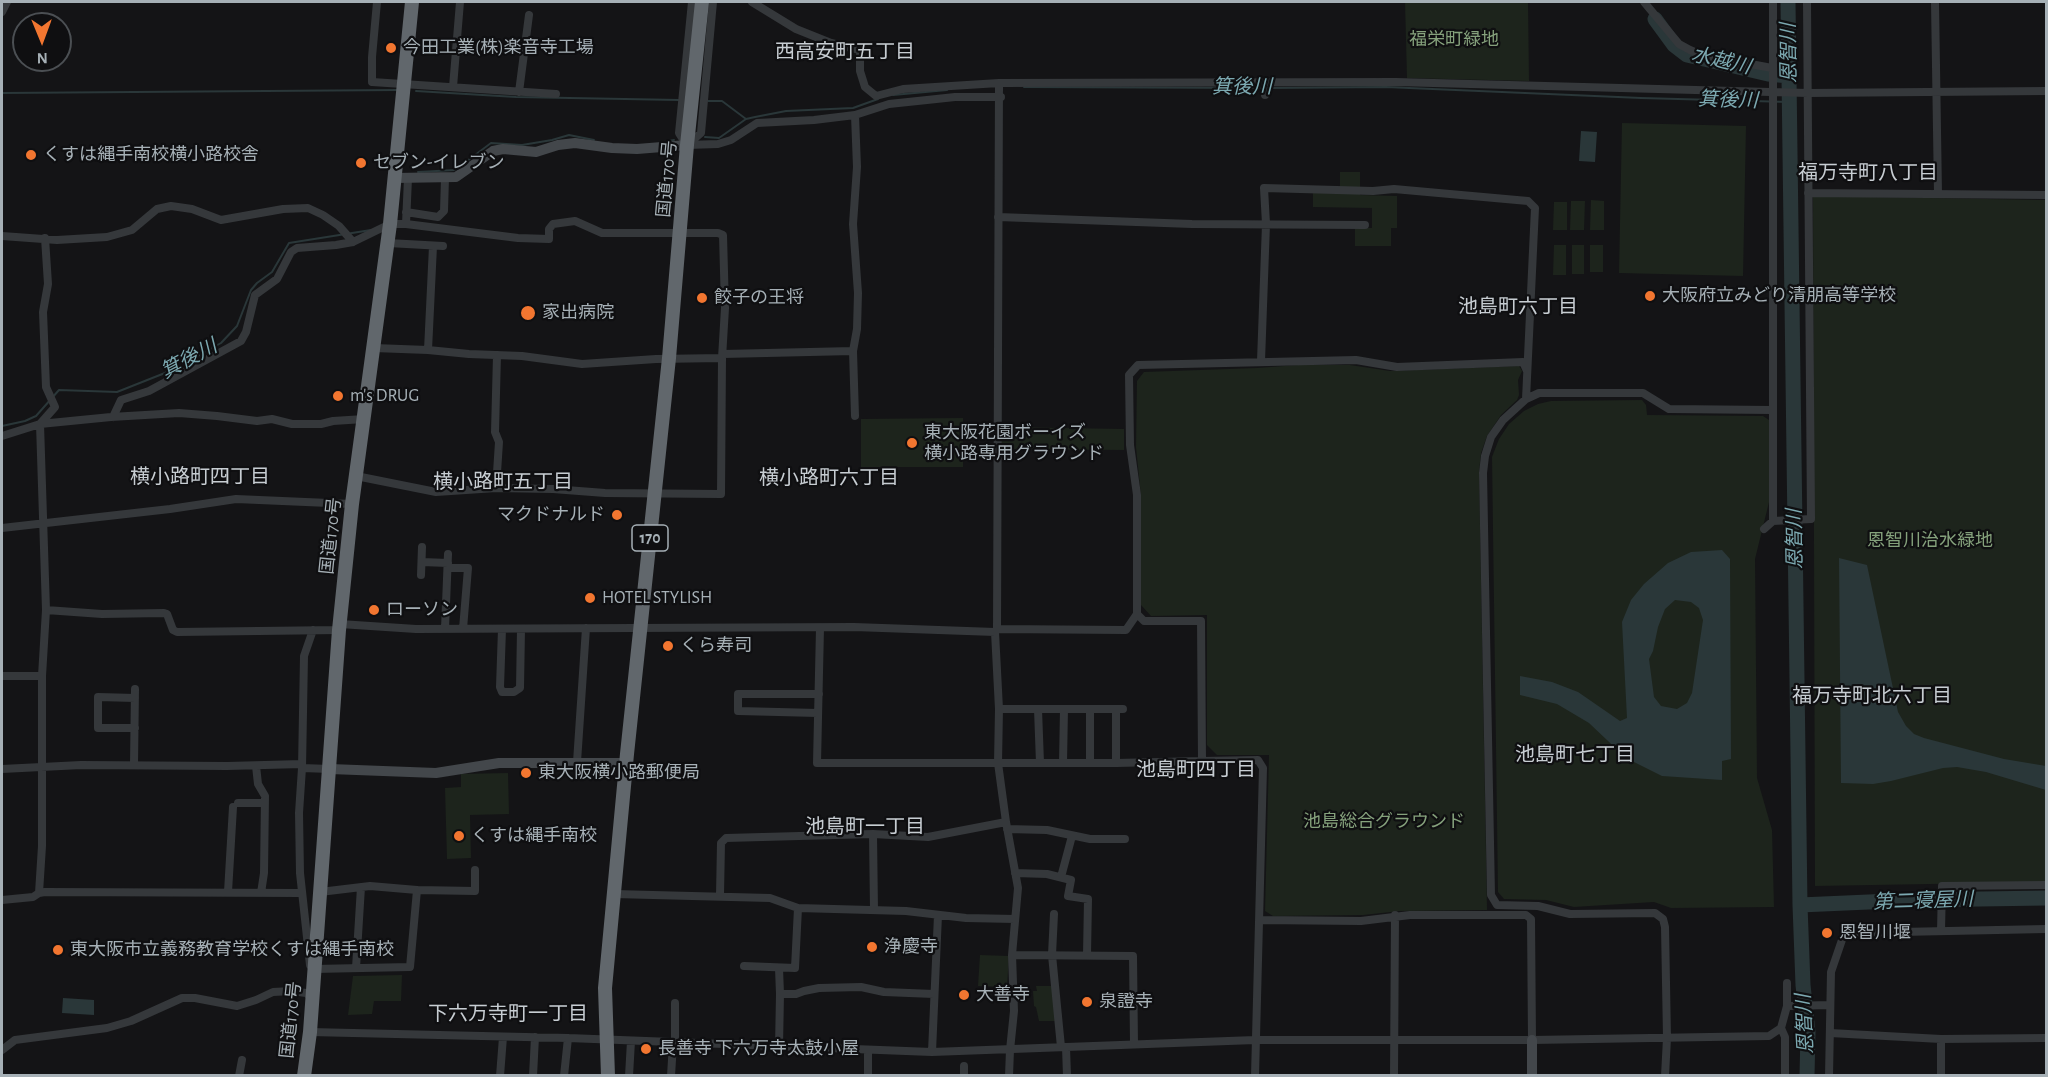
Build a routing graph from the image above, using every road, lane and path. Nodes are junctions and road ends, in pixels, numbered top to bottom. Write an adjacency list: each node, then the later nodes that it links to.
1 (7, 2): 13 (street)
2 (377, 2): 16 (street)
3 (412, 2): 16 (highway, 国道170号)
4 (460, 2): 19 (street)
5 (692, 2): 29 (street)
6 (702, 2): 29 (highway, 国道170号 / 170)
7 (713, 2): 29 (street)
8 (752, 2): 17 (street)
9 (1644, 2): 15 (street)
10 (1773, 2): 15 (street)
11 (1807, 2): 24 (street)
12 (1935, 2): 22 (street)
13 (2, 12)
14 (529, 15): 21 (street)
15 (1772, 69): 23 (street)
16 (404, 83): 19 (street); 30 (highway, 国道170号)
17 (999, 83): 18 (street); 27 (street)
18 (1265, 83): 23 (street); 26 (street)
19 (453, 87): 21 (street)
20 (2046, 91): 22 (street)
21 (519, 92): 25 (street)
22 (1937, 92): 24 (street); 33 (street)
23 (1775, 93): 24 (street); 57 (street)
24 (1806, 93): 32 (street)
25 (556, 94)
26 (1265, 95)
27 (1001, 97): 28 (street); 36 (street)
28 (855, 115): 29 (street); 50 (street)
29 (687, 145): 31 (street); 41 (highway, 国道170号 / 170)
30 (402, 178): 31 (street); 35 (street); 37 (highway, 国道170号)
31 (445, 178): 35 (street)
32 (1808, 193): 33 (street); 67 (street)
33 (1938, 194): 34 (street)
34 (2046, 195)
35 (406, 212): 38 (street)
36 (998, 217): 39 (street); 87 (street)
37 (390, 224): 38 (street); 44 (street); 45 (highway, 国道170号)
38 (405, 224): 41 (street)
39 (1266, 224): 40 (street); 54 (street); 55 (street)
40 (1365, 225)
41 (681, 233): 52 (street); 53 (highway, 国道170号 / 170)
42 (2, 236): 43 (street)
43 (45, 238): 44 (street); 61 (street)
44 (353, 242): 59 (street)
45 (388, 243): 46 (street); 48 (highway, 国道170号)
46 (433, 246): 47 (street); 49 (street)
47 (443, 246)
48 (374, 348): 49 (street); 60 (highway, 国道170号)
49 (428, 350): 51 (street)
50 (853, 351): 52 (street); 58 (street)
51 (497, 355): 53 (street); 64 (street)
52 (722, 356): 53 (street); 65 (street)
53 (669, 358): 65 (highway, 国道170号 / 170)
54 (1261, 361): 55 (street); 77 (street)
55 (1527, 371): 56 (street)
56 (1526, 399): 57 (street); 130 (street)
57 (1772, 410): 67 (street)
58 (855, 416)
59 (113, 417): 60 (street); 61 (street)
60 (364, 419): 63 (highway, 国道170号)
61 (40, 424): 62 (street); 68 (street)
62 (2, 436)
63 (356, 476): 64 (street); 66 (highway, 国道170号)
64 (496, 488): 65 (street)
65 (655, 492): 82 (highway, 国道170号 / 170)
66 (352, 504): 68 (street); 78 (highway, 国道170号)
67 (1773, 521): 70 (street)
68 (44, 524): 69 (street); 76 (street)
69 (2, 528)
70 (1764, 529)
71 (422, 547): 73 (street)
72 (448, 554): 74 (street)
73 (422, 562): 74 (street); 75 (street)
74 (448, 565): 83 (street); 84 (street)
75 (421, 575)
76 (46, 610): 86 (street); 89 (street)
77 (1137, 614): 87 (street); 97 (street)
78 (340, 627): 83 (street); 86 (street); 110 (highway, 国道170号)
79 (820, 627): 82 (street); 87 (street); 90 (street)
80 (502, 628): 84 (street); 85 (street); 85 (street)
81 (586, 628): 82 (street); 85 (street); 98 (street)
82 (640, 628): 100 (highway, 国道170号 / 170)
83 (445, 629): 84 (street)
84 (464, 629)
85 (521, 629)
86 (312, 630): 107 (street)
87 (996, 630): 91 (street)
88 (2, 676): 89 (street)
89 (42, 676): 108 (street)
90 (819, 694): 95 (street); 95 (street)
91 (999, 709): 92 (street); 99 (street)
92 (1038, 709): 93 (street); 101 (street)
93 (1064, 709): 94 (street); 102 (street)
94 (1090, 710): 103 (street); 104 (street)
95 (818, 713): 99 (street)
96 (135, 728): 96 (street); 105 (street)
97 (1202, 761): 104 (street); 138 (street)
98 (577, 762): 100 (street); 110 (street)
99 (998, 762): 101 (street); 112 (street)
100 (626, 763): 127 (highway, 国道170号 / 170)
101 (1040, 763): 102 (street)
102 (1063, 763): 103 (street)
103 (1090, 763): 104 (street)
104 (1116, 763)
105 (134, 764): 106 (street); 108 (street)
106 (256, 766): 107 (street); 111 (street)
107 (302, 766): 110 (street); 126 (street)
108 (42, 767): 109 (street); 125 (street)
109 (2, 768)
110 (330, 769): 124 (highway, 国道170号)
111 (264, 803): 122 (street); 123 (street)
112 (1006, 826): 113 (street); 114 (street); 117 (street)
113 (873, 834): 128 (street); 132 (street)
114 (1072, 836): 115 (street); 118 (street)
115 (1125, 839)
116 (475, 870): 121 (street)
117 (1015, 873): 118 (street); 137 (street)
118 (1061, 878): 143 (street)
119 (2046, 885): 140 (street)
120 (361, 887): 121 (street); 124 (street); 145 (street)
121 (417, 890): 145 (street)
122 (228, 892): 123 (street); 125 (street)
123 (261, 892): 126 (street)
124 (320, 892): 147 (highway, 国道170号)
125 (39, 893): 129 (street)
126 (301, 893): 147 (street)
127 (614, 894): 128 (street); 164 (highway, 国道170号 / 170)
128 (720, 895): 131 (street)
129 (2, 900)
130 (1497, 905): 136 (street); 161 (street)
131 (798, 908): 132 (street); 146 (street)
132 (873, 910): 134 (street)
133 (1054, 914): 142 (street)
134 (938, 915): 137 (street); 150 (street)
135 (1395, 915): 136 (street); 138 (street); 168 (street)
136 (1489, 916): 166 (street)
137 (1015, 919): 141 (street)
138 (1259, 920): 165 (street)
139 (2046, 929): 140 (street)
140 (1941, 931): 153 (street)
141 (1012, 955): 142 (street); 175 (street)
142 (1052, 955): 143 (street); 172 (street)
143 (1087, 955): 170 (street)
144 (744, 966): 146 (street)
145 (356, 968): 147 (street)
146 (779, 968): 149 (street)
147 (314, 975): 151 (highway, 国道170号)
148 (1787, 983): 154 (street)
149 (780, 994): 150 (street); 171 (street)
150 (934, 994): 176 (street)
151 (312, 998): 156 (highway, 国道170号); 173 (street)
152 (675, 1003): 169 (street)
153 (1830, 1005): 154 (street); 157 (street)
154 (1787, 1006): 155 (street)
155 (1781, 1028): 161 (street); 195 (street)
156 (310, 1032): 158 (street); 180 (highway, 国道170号)
157 (1830, 1034): 162 (street); 196 (street)
158 (503, 1037): 159 (street); 181 (street)
159 (535, 1037): 160 (street); 182 (street)
160 (568, 1038): 164 (street); 183 (street)
161 (1667, 1038): 166 (street); 194 (street)
162 (1941, 1038): 163 (street); 197 (street)
163 (2046, 1038)
164 (606, 1040): 167 (street); 184 (highway, 国道170号 / 170)
165 (1255, 1040): 168 (street); 170 (street); 191 (street)
166 (1532, 1040): 168 (street); 193 (street)
167 (631, 1041): 169 (street); 185 (street)
168 (1394, 1041): 192 (street)
169 (674, 1043): 171 (street); 186 (street)
170 (1134, 1044): 172 (street)
171 (778, 1047): 174 (street)
172 (1064, 1047): 175 (street); 190 (street)
173 (2, 1050)
174 (868, 1050): 176 (street); 187 (street)
175 (1010, 1050): 176 (street); 189 (street)
176 (932, 1052)
177 (242, 1060): 179 (street)
178 (964, 1066): 188 (street)
179 (239, 1076)
180 (304, 1076)
181 (500, 1076)
182 (533, 1076)
183 (564, 1076)
184 (608, 1076)
185 (629, 1076)
186 (671, 1076)
187 (868, 1076)
188 (964, 1076)
189 (1009, 1076)
190 (1067, 1076)
191 (1255, 1076)
192 (1394, 1076)
193 (1532, 1076)
194 (1665, 1076)
195 (1785, 1076)
196 (1829, 1076)
197 (1941, 1076)

